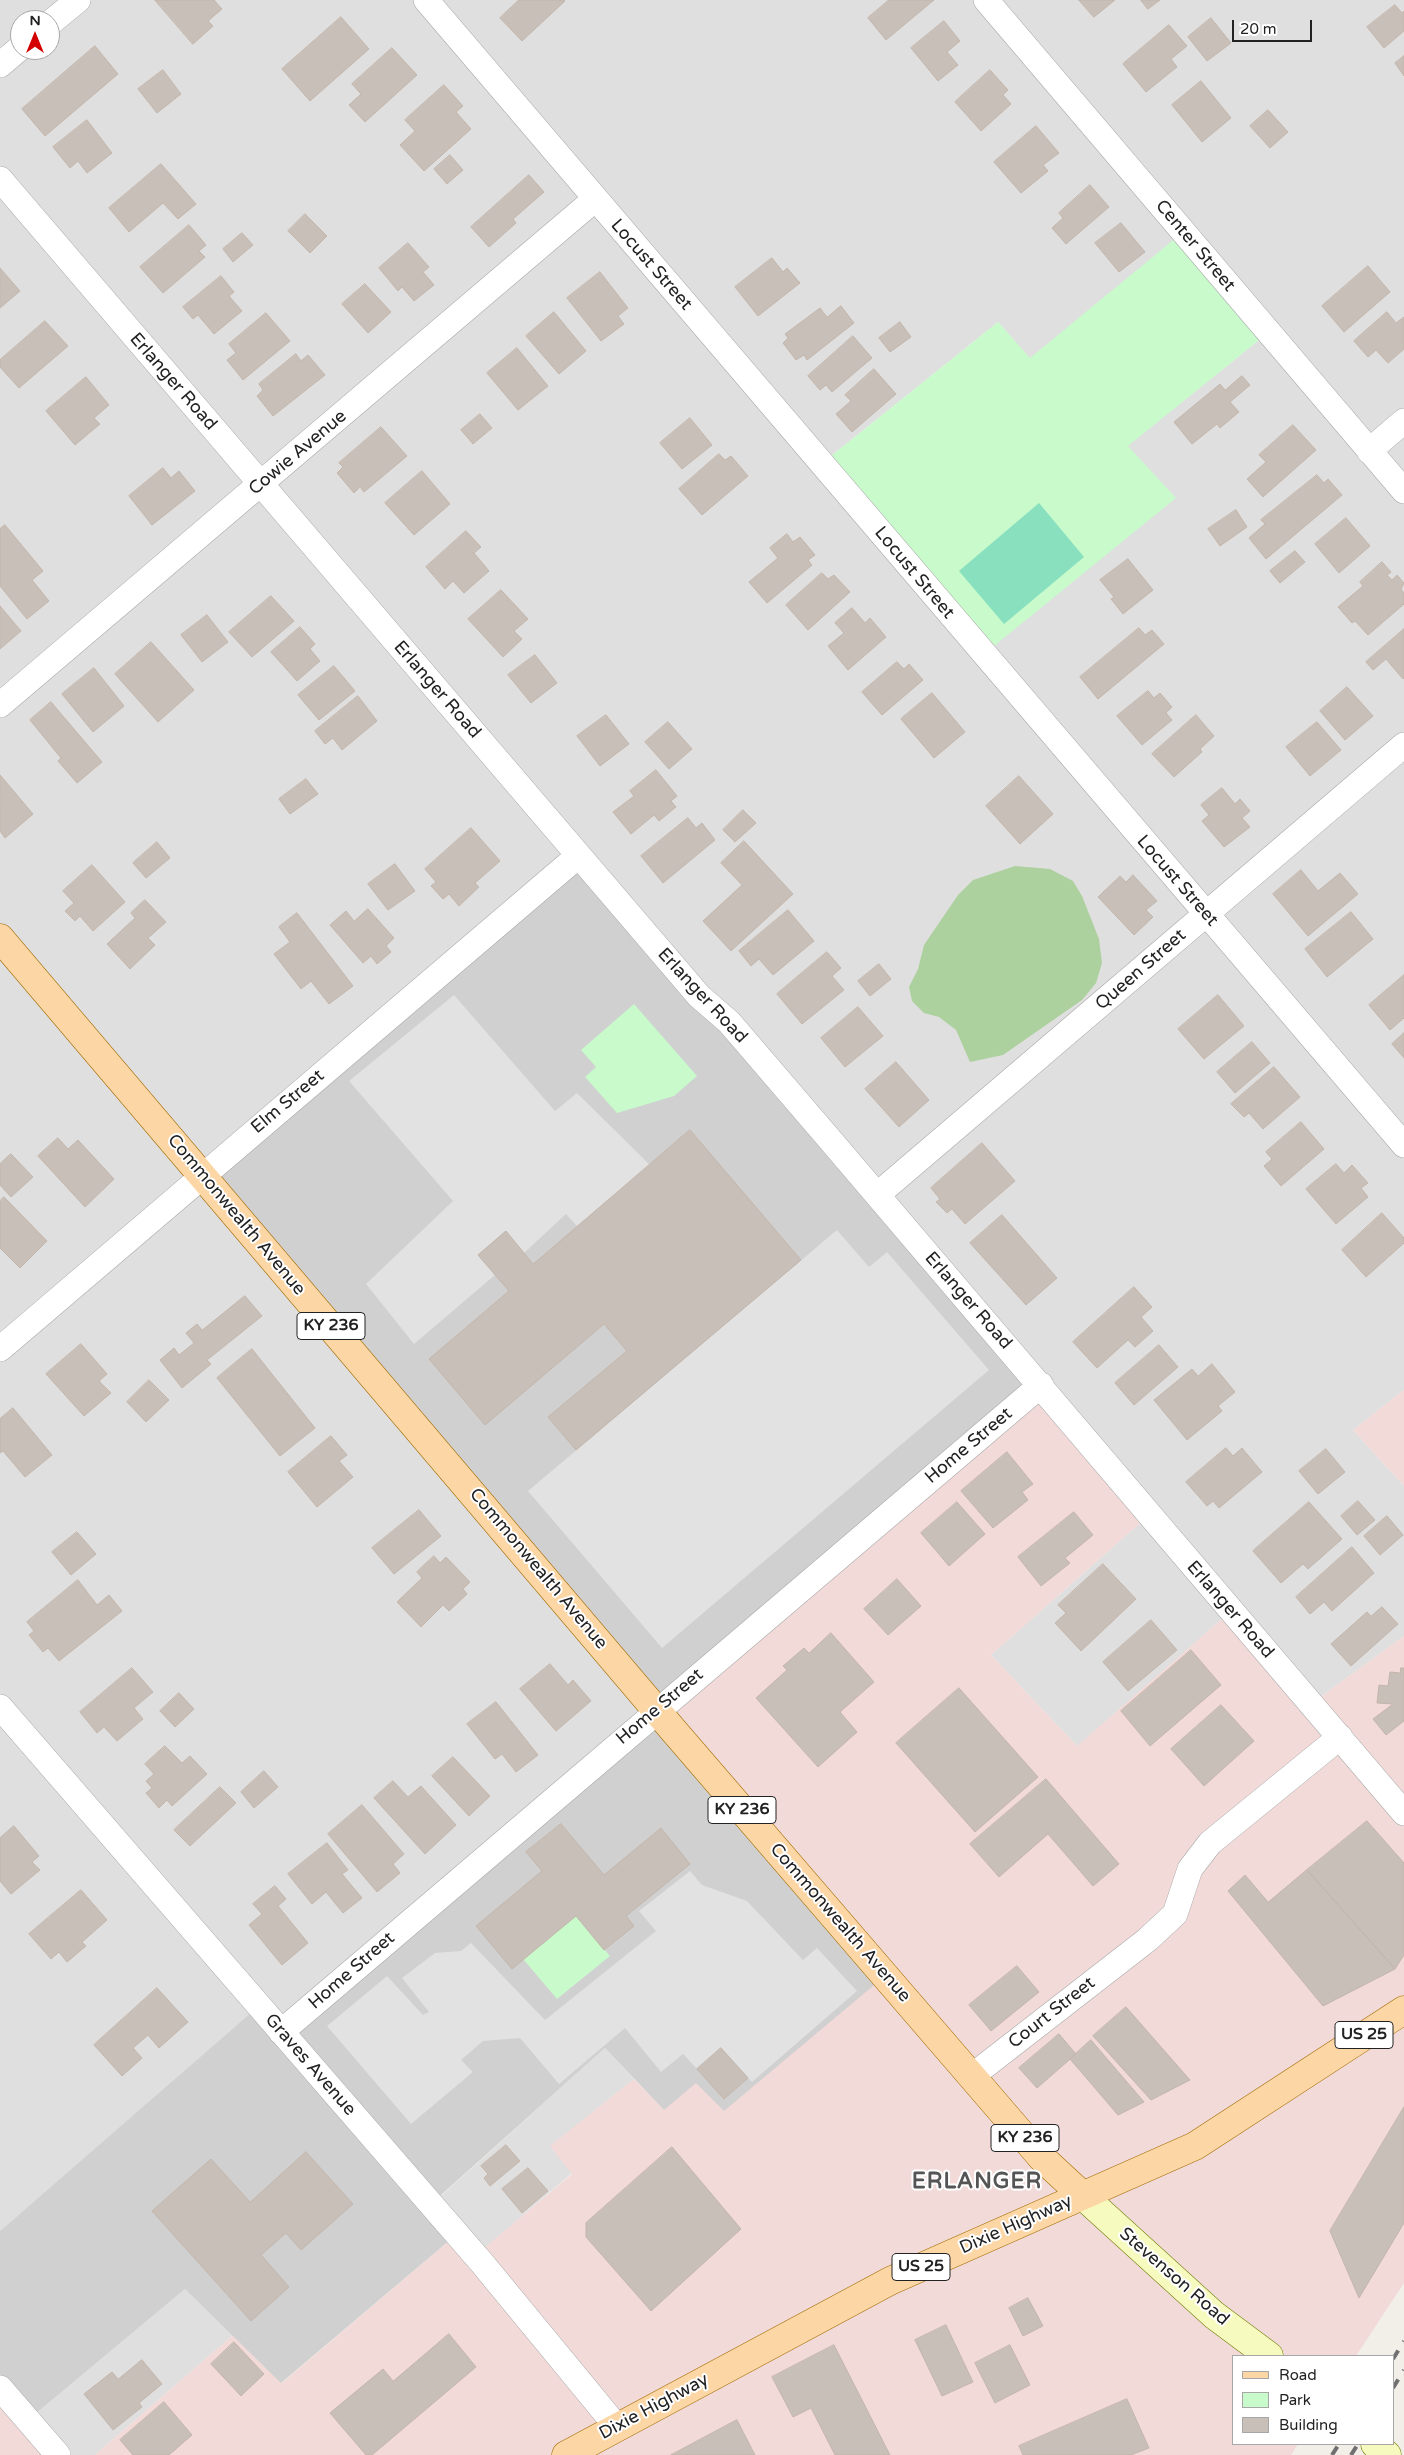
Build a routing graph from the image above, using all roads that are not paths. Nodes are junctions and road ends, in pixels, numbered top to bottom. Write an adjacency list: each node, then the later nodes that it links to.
1 (78, 0): 4 (street)
2 (426, 0): 8 (street, Locust Street)
3 (986, 0): 10 (street, Center Street)
4 (60, 15)
5 (10, 56): 6 (street)
6 (0, 65)
7 (0, 179): 11 (street, Erlanger Road)
8 (594, 200): 11 (street, Cowie Avenue); 16 (street, Locust Street)
9 (1404, 421): 10 (street)
10 (1369, 451): 12 (street, Center Street)
11 (261, 485): 13 (street, Cowie Avenue); 15 (street, Erlanger Road)
12 (1404, 491)
13 (0, 705)
14 (1404, 745): 16 (street, Queen Street)
15 (578, 856): 19 (street, Elm Street); 20 (street, Erlanger Road)
16 (1205, 914): 18 (street, Locust Street); 20 (street, Queen Street)
17 (0, 938): 19 (main road, Commonwealth Avenue / KY 236)
18 (1404, 1145)
19 (202, 1175): 21 (street, Elm Street); 24 (main road, Commonwealth Avenue / KY 236)
20 (877, 1195): 22 (street, Erlanger Road)
21 (0, 1349)
22 (1041, 1385): 24 (street, Home Street); 25 (street, Erlanger Road)
23 (0, 1707): 28 (street, Graves Avenue)
24 (657, 1710): 28 (street, Home Street); 29 (main road, Commonwealth Avenue / KY 236)
25 (1340, 1737): 26 (street, Erlanger Road); 29 (street, Court Street)
26 (1404, 1813)
27 (1404, 2010): 30 (main road, Dixie Highway / US 25)
28 (281, 2032): 33 (street, Graves Avenue)
29 (972, 2076): 30 (main road, Commonwealth Avenue / KY 236)
30 (1082, 2195): 31 (main road, Stevenson Road / KY 236); 33 (main road, Dixie Highway / US 25)
31 (1268, 2355)
32 (0, 2388): 35 (street)
33 (617, 2427): 36 (main road, Dixie Highway / US 25)
34 (1375, 2445): 37 (main road)
35 (58, 2455)
36 (566, 2455)
37 (1387, 2455)

